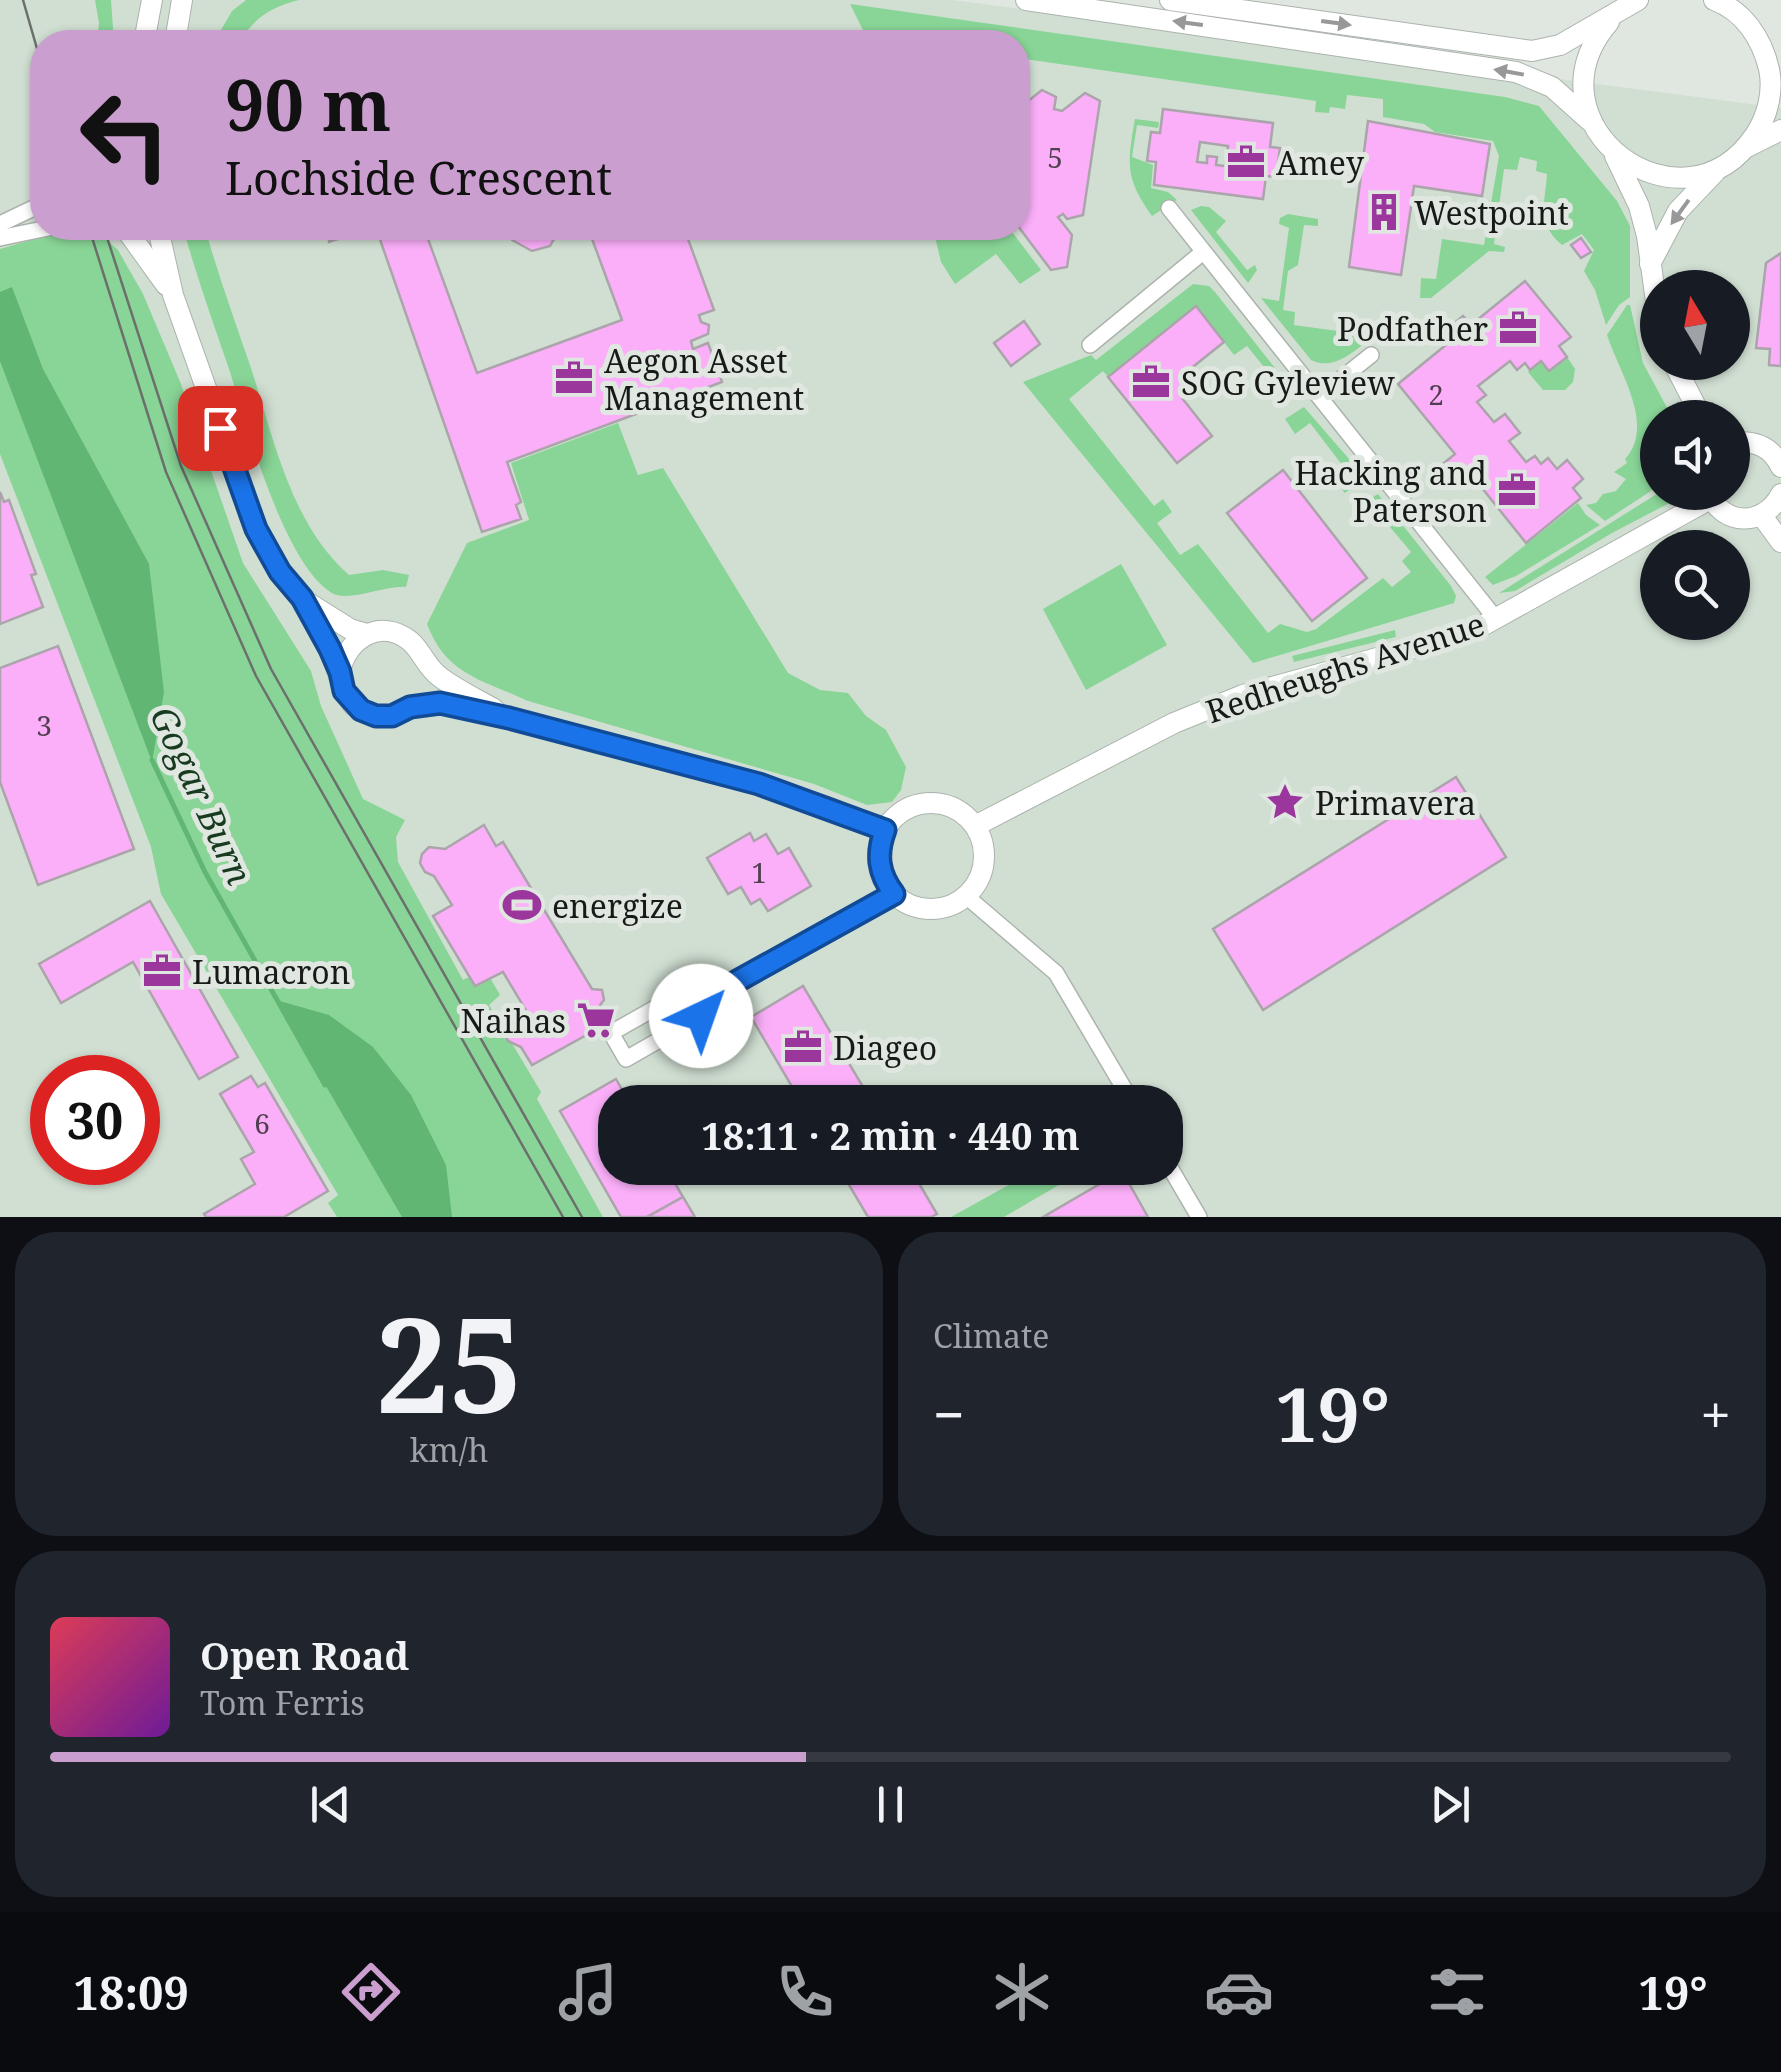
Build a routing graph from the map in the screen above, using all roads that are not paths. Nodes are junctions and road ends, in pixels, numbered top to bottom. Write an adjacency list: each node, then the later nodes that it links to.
1 (148, 0): 10 (street)
2 (182, 0): 11 (street)
3 (1026, 0): 14 (street, one-way to 3)
4 (1170, 0): 8 (street, one-way to 8)
5 (1637, 0): 8 (street)
6 (1714, 0): 9 (street)
7 (1734, 0): 9 (street)
8 (1616, 13): 14 (street)
9 (1746, 22): 12 (street)
10 (146, 30)
11 (177, 30)
12 (1764, 51): 13 (street); 16 (street)
13 (1781, 65)
14 (1590, 120): 17 (street)
15 (1781, 130): 16 (street)
16 (1747, 147): 18 (street)
17 (1614, 154): 18 (street); 27 (street)
18 (1720, 168): 27 (street, one-way to 27)
19 (1169, 208): 26 (street)
20 (30, 210): 21 (street)
21 (0, 224)
22 (30, 232): 23 (street)
23 (0, 238)
24 (131, 240): 29 (street)
25 (161, 240): 29 (street)
26 (1203, 252): 30 (street); 32 (street)
27 (1650, 264): 28 (street)
28 (1651, 270)
29 (173, 294): 40 (street)
30 (1090, 344)
31 (1372, 354): 32 (street)
32 (1321, 395): 41 (street)
33 (1750, 444): 34 (street)
34 (1780, 462)
35 (1781, 494): 38 (street)
36 (1685, 510): 41 (street, Redheughs Avenue)
37 (1722, 510): 38 (street)
38 (1762, 516): 39 (street)
39 (1781, 542)
40 (302, 598): 42 (street); 44 (street)
41 (1496, 619): 47 (street, Redheughs Avenue)
42 (367, 634): 43 (street); 44 (street)
43 (424, 661): 45 (street); 46 (street)
44 (340, 672): 45 (street)
45 (410, 707): 46 (street)
46 (509, 718): 48 (street)
47 (975, 826): 48 (street); 50 (street)
48 (885, 830): 49 (street)
49 (894, 894): 50 (street); 51 (street)
50 (966, 896): 52 (street)
51 (703, 1000): 51 (street)
52 (1122, 1085)
53 (1180, 1185): 54 (street)
54 (1199, 1217)

